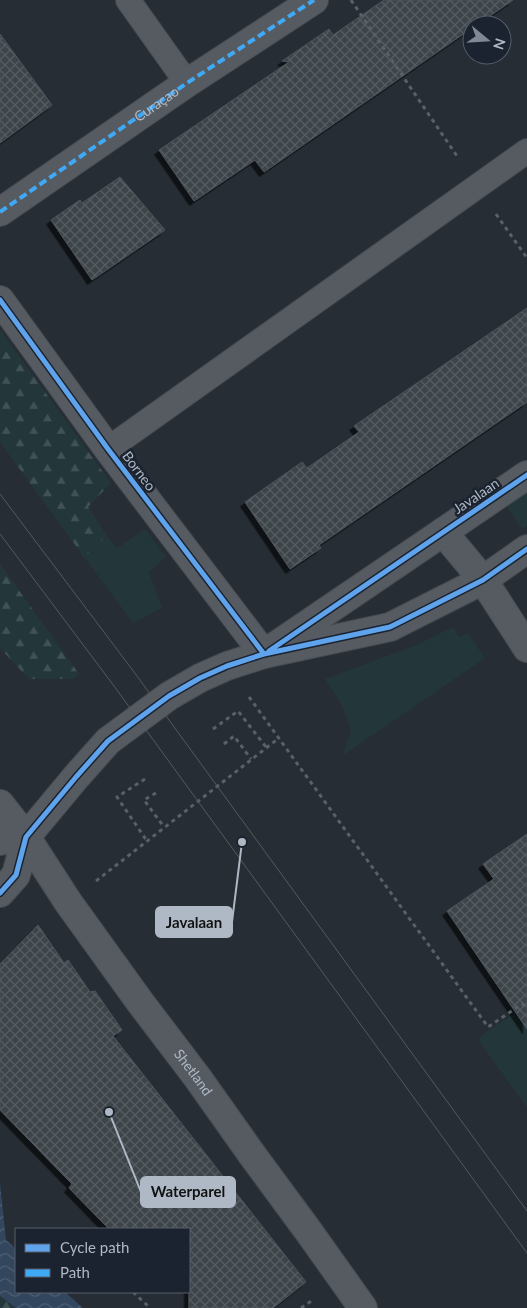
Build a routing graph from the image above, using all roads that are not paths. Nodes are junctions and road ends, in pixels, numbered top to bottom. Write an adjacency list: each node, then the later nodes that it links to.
1 (128, 0): 3 (lane)
2 (314, 0): 3 (street, Curaçao)
3 (187, 83): 5 (street, Curaçao)
4 (527, 151): 7 (lane)
5 (0, 212)
6 (0, 300): 7 (street, Borneo)
7 (108, 449): 13 (street, Borneo)
8 (527, 475): 9 (street, Javalaan)
9 (443, 532): 11 (street); 13 (street, Javalaan)
10 (527, 549): 11 (street, Javalaan)
11 (483, 580): 12 (street); 13 (street, Javalaan)
12 (527, 648)
13 (264, 654): 15 (street, Javalaan)
14 (0, 804): 15 (street, Shetland)
15 (13, 839): 16 (street, Javalaan); 17 (street, Shetland)
16 (0, 893)
17 (363, 1308)

